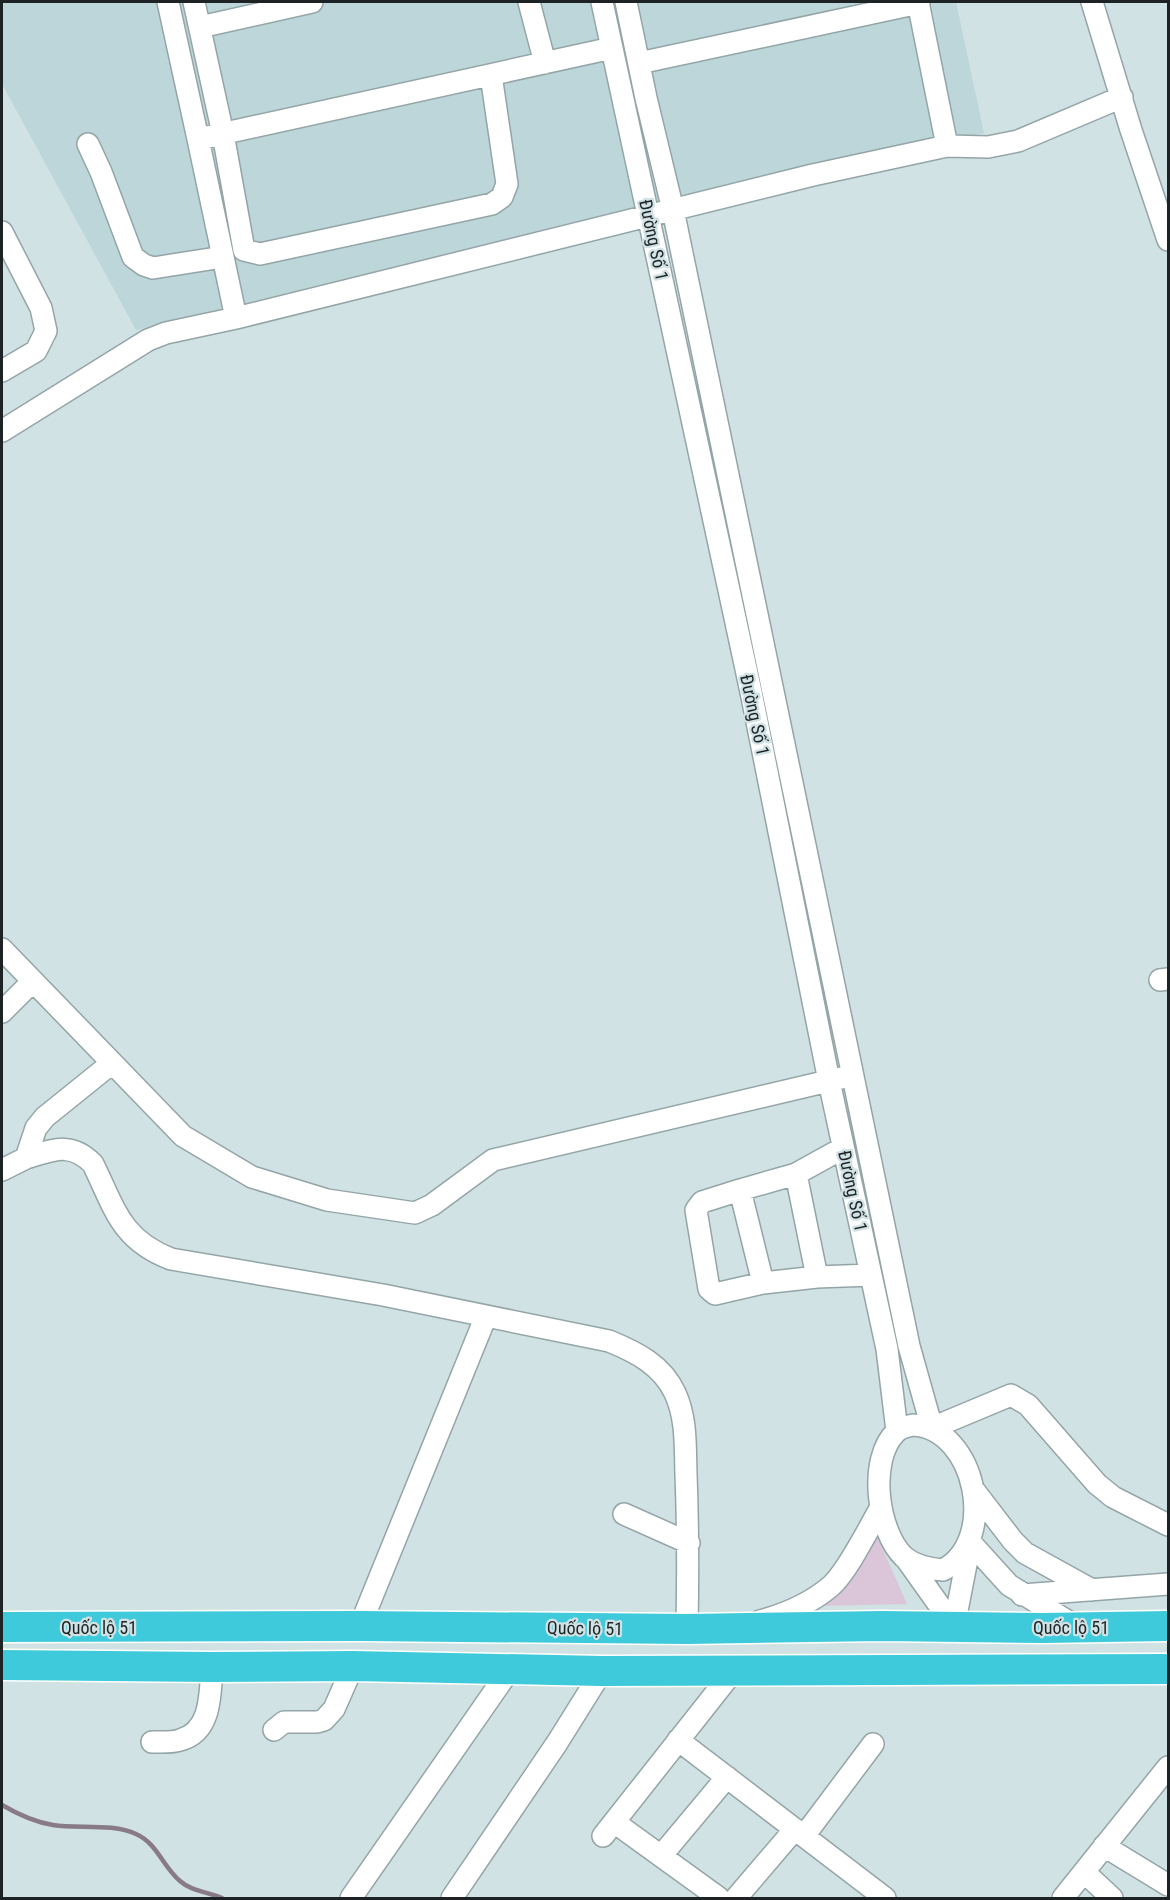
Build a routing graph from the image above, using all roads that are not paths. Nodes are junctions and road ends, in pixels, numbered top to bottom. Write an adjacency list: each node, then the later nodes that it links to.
1 (168, 2): 16 (street)
2 (194, 2): 9 (street)
3 (312, 2): 9 (street)
4 (529, 2): 11 (street)
5 (602, 2): 10 (street, Đường Số 1)
6 (626, 2): 12 (street, Đường Số 1)
7 (918, 2): 12 (street); 18 (street)
8 (1092, 2): 14 (street)
9 (200, 27): 15 (street)
10 (612, 48): 11 (street); 20 (street, Đường Số 1)
11 (545, 63): 13 (street)
12 (639, 63): 19 (street, Đường Số 1)
13 (491, 75): 15 (street); 15 (street)
14 (1122, 97): 18 (street); 22 (street)
15 (223, 134): 16 (street)
16 (198, 139): 23 (street)
17 (88, 144): 23 (street)
18 (947, 146): 19 (street)
19 (673, 210): 20 (street); 31 (street, Đường Số 1)
20 (648, 215): 24 (street); 32 (street, Đường Số 1)
21 (2, 232): 25 (street)
22 (1168, 240)
23 (223, 257): 24 (street)
24 (236, 318): 26 (street)
25 (2, 371)
26 (2, 431)
27 (2, 949): 28 (street)
28 (33, 981): 29 (street); 30 (street)
29 (2, 1012)
30 (112, 1063): 32 (street); 34 (street)
31 (854, 1075): 32 (street); 42 (street, Đường Số 1)
32 (829, 1081): 33 (street, Đường Số 1)
33 (843, 1148): 36 (street); 38 (street, Đường Số 1)
34 (26, 1158): 35 (street); 41 (street)
35 (2, 1170)
36 (796, 1174): 37 (street); 39 (street)
37 (740, 1190): 40 (street); 40 (street)
38 (871, 1275): 39 (street); 43 (street, Đường Số 1)
39 (817, 1277): 40 (street)
40 (763, 1283)
41 (486, 1316): 49 (street); 54 (street)
42 (932, 1428): 43 (street); 44 (street); 47 (street)
43 (897, 1431): 45 (street)
44 (973, 1489): 48 (street); 52 (street)
45 (881, 1507): 50 (street); 60 (street)
46 (624, 1514): 49 (street)
47 (1168, 1525)
48 (970, 1542): 50 (street); 53 (street); 55 (street)
49 (689, 1543): 59 (street)
50 (905, 1557): 55 (street)
51 (1168, 1584): 52 (street)
52 (1092, 1590): 53 (street)
53 (1022, 1595): 58 (street)
54 (360, 1626): 57 (highway, Quốc lộ 51); 59 (highway, Quốc lộ 51)
55 (954, 1626): 58 (highway, Quốc lộ 51); 60 (highway, Quốc lộ 51); 65 (highway)
56 (1168, 1626): 58 (highway, Quốc lộ 51)
57 (2, 1627)
58 (1078, 1627)
59 (687, 1629): 60 (highway, Quốc lộ 51)
60 (733, 1629)
61 (2, 1665): 63 (highway)
62 (353, 1666): 63 (highway); 64 (highway); 69 (street)
63 (212, 1667): 71 (street)
64 (510, 1669): 68 (highway); 80 (street)
65 (956, 1669): 66 (highway); 67 (highway)
66 (1168, 1669)
67 (734, 1670): 68 (highway); 70 (street)
68 (602, 1671): 81 (street)
69 (273, 1730)
70 (678, 1740): 74 (street); 77 (street)
71 (152, 1742)
72 (873, 1744): 75 (street)
73 (1168, 1767): 76 (street)
74 (727, 1777): 75 (street); 77 (street)
75 (799, 1833): 83 (street); 84 (street)
76 (1104, 1846): 78 (street); 79 (street)
77 (661, 1856): 82 (street)
78 (1084, 1872): 85 (street); 86 (street)
79 (1168, 1885)
80 (351, 1899)
81 (453, 1899)
82 (719, 1899)
83 (736, 1899)
84 (885, 1899)
85 (1063, 1899)
86 (1113, 1899)

